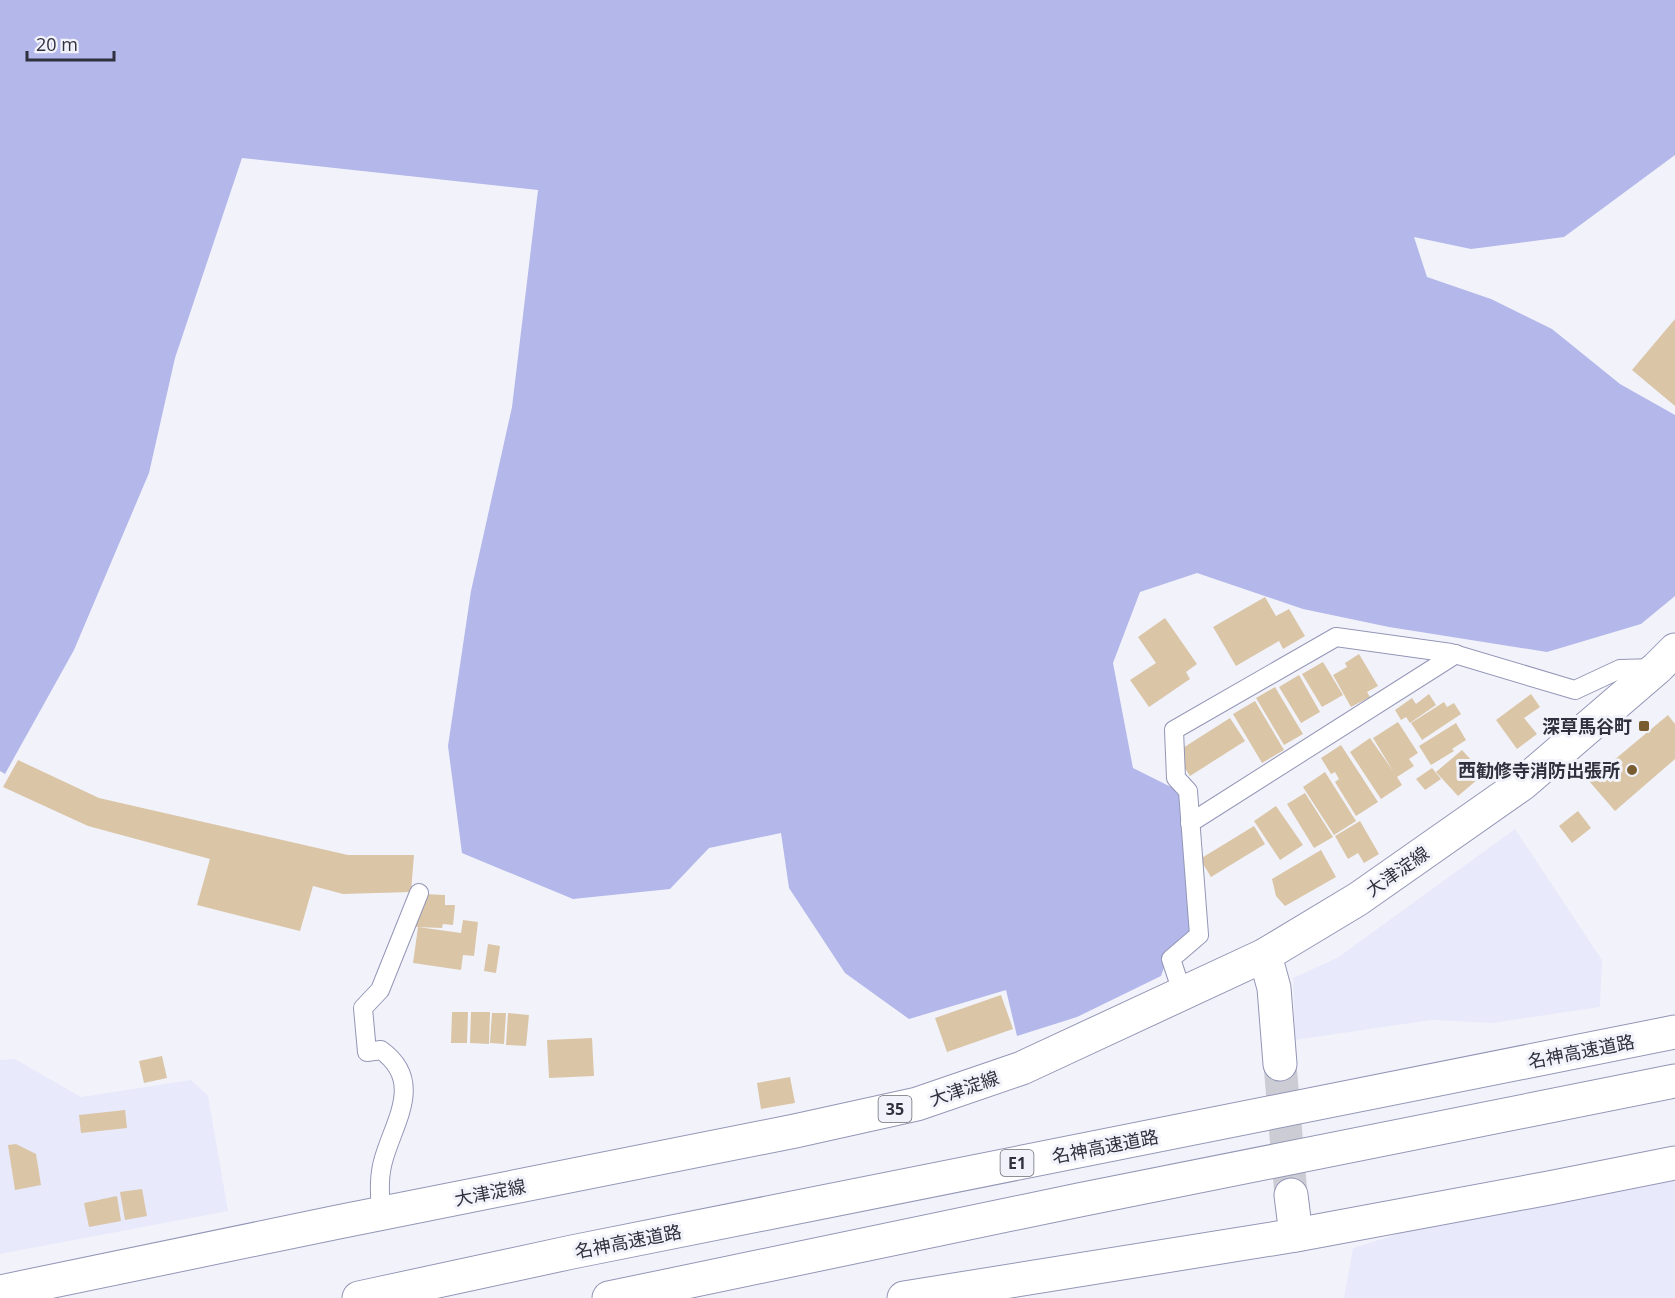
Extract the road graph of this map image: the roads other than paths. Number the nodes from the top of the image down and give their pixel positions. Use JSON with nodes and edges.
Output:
{"nodes":[{"id":1,"x":1456,"y":654,"type":"junction"},
{"id":2,"x":1666,"y":659,"type":"edge"},
{"id":3,"x":1190,"y":823,"type":"junction"},
{"id":4,"x":418,"y":893,"type":"dead end"},
{"id":5,"x":1265,"y":955,"type":"junction"},
{"id":6,"x":1182,"y":992,"type":"junction"},
{"id":7,"x":1675,"y":1032,"type":"edge"},
{"id":8,"x":1280,"y":1064,"type":"tunnel mouth"},
{"id":9,"x":1675,"y":1080,"type":"edge"},
{"id":10,"x":1675,"y":1163,"type":"edge"},
{"id":11,"x":1291,"y":1195,"type":"tunnel mouth"},
{"id":12,"x":381,"y":1213,"type":"junction"},
{"id":13,"x":1296,"y":1235,"type":"junction"},
{"id":14,"x":0,"y":1292,"type":"edge"},
{"id":15,"x":359,"y":1298,"type":"edge"},
{"id":16,"x":609,"y":1298,"type":"edge"},
{"id":17,"x":904,"y":1298,"type":"edge"}],
"edges":[{"from":1,"to":2,"type":"lane"},
{"from":1,"to":3,"type":"lane"},
{"from":1,"to":3,"type":"lane"},
{"from":2,"to":5,"type":"main road","name":"大津淀線","number":"35"},
{"from":3,"to":6,"type":"lane"},
{"from":4,"to":12,"type":"lane"},
{"from":5,"to":6,"type":"main road","name":"大津淀線","number":"35"},
{"from":5,"to":8,"type":"main road"},
{"from":6,"to":12,"type":"main road","name":"大津淀線","number":"35"},
{"from":7,"to":15,"type":"main road","name":"名神高速道路","number":"E1"},
{"from":9,"to":16,"type":"main road"},
{"from":10,"to":13,"type":"main road"},
{"from":11,"to":13,"type":"main road"},
{"from":12,"to":14,"type":"main road","name":"大津淀線","number":"35"},
{"from":13,"to":17,"type":"main road"}]}
